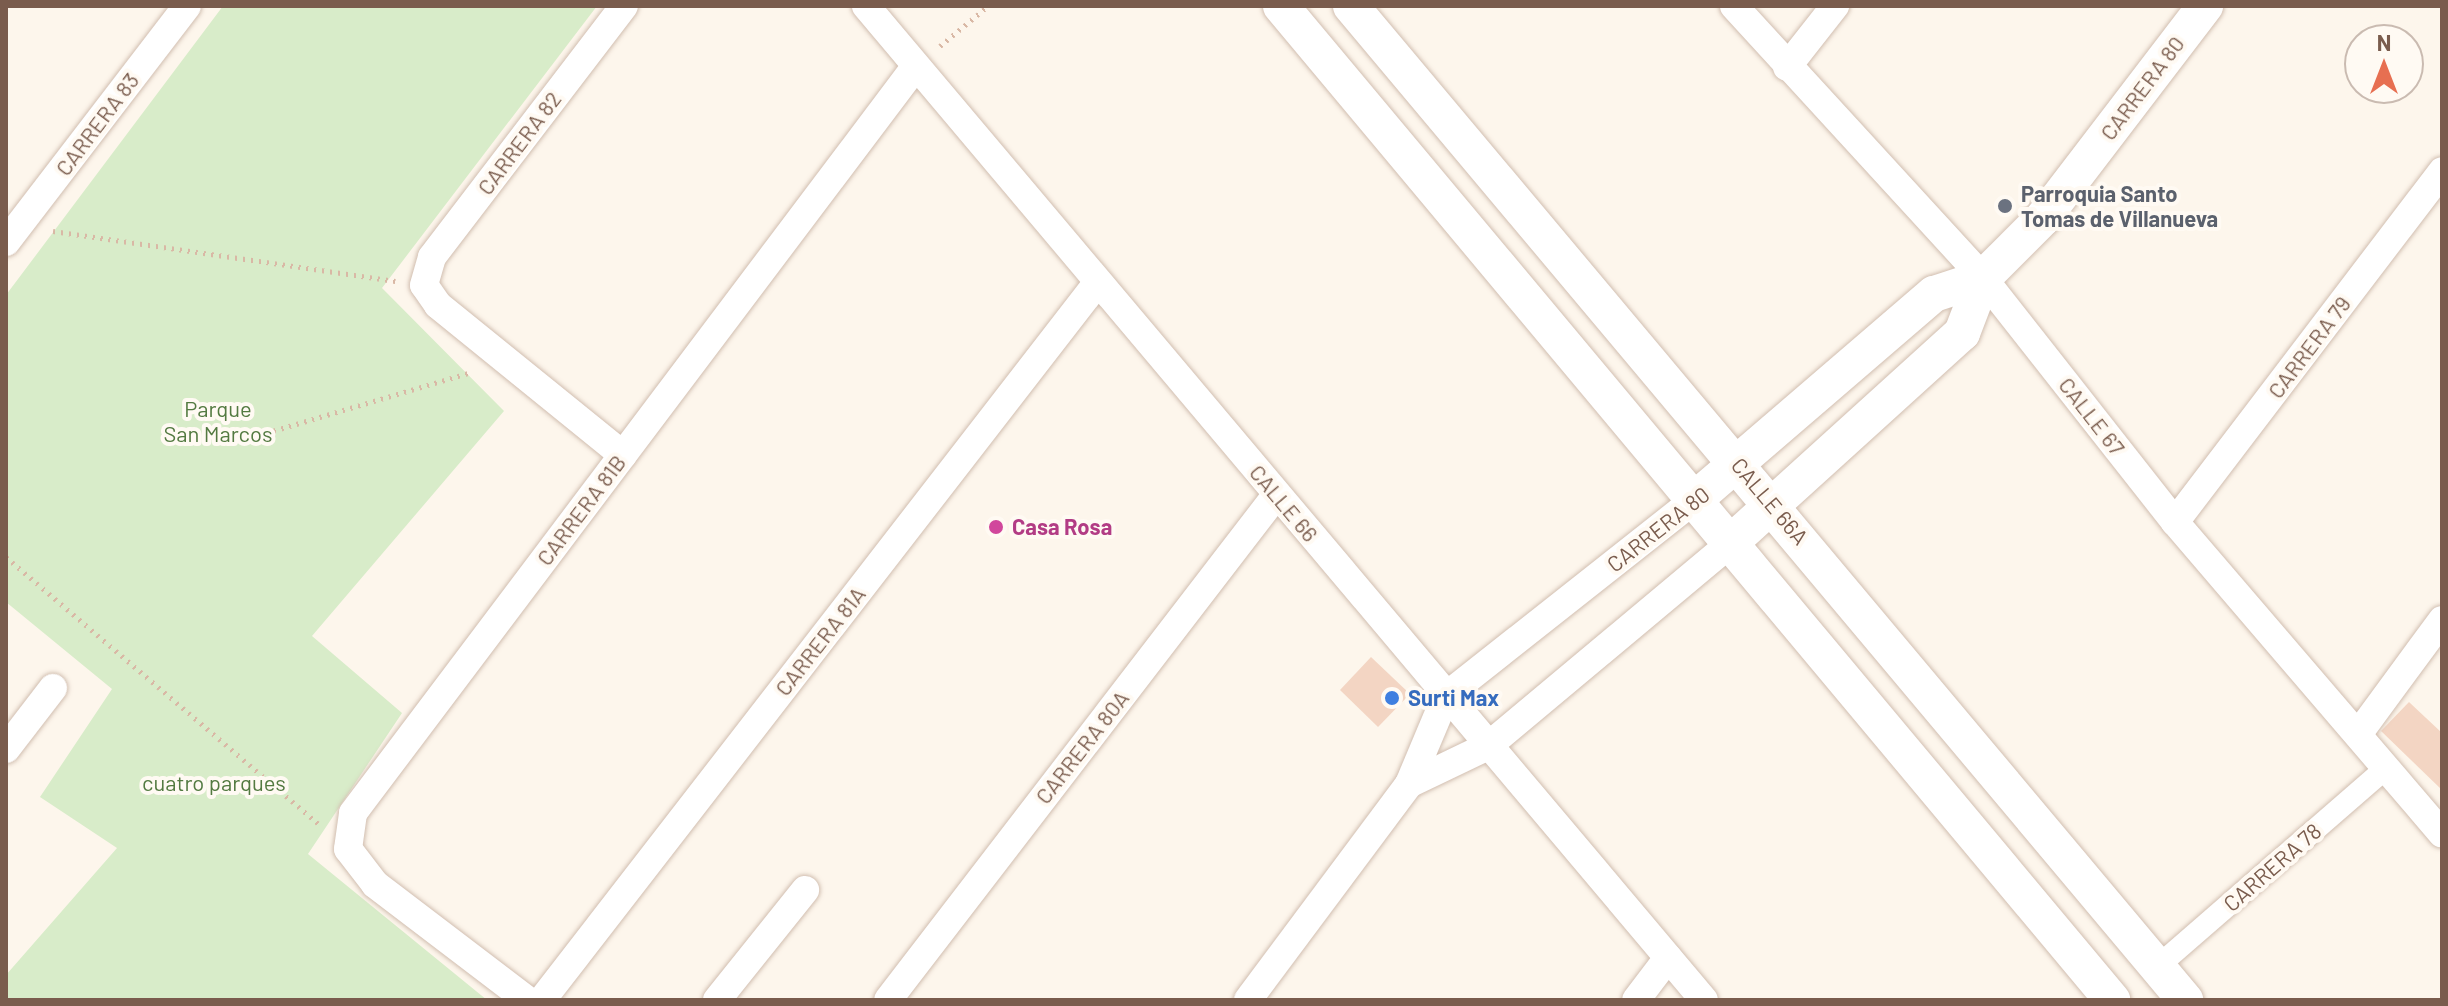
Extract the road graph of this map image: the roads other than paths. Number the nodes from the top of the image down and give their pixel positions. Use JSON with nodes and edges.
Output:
{"nodes":[{"id":1,"x":624,"y":6,"type":"edge"},
{"id":2,"x":866,"y":6,"type":"edge"},
{"id":3,"x":1281,"y":6,"type":"edge"},
{"id":4,"x":1351,"y":6,"type":"edge"},
{"id":5,"x":1734,"y":6,"type":"edge"},
{"id":6,"x":1835,"y":6,"type":"edge"},
{"id":7,"x":2205,"y":6,"type":"edge"},
{"id":8,"x":182,"y":8,"type":"edge"},
{"id":9,"x":916,"y":66,"type":"junction"},
{"id":10,"x":1787,"y":67,"type":"junction"},
{"id":11,"x":2442,"y":171,"type":"edge"},
{"id":12,"x":10,"y":228,"type":"edge"},
{"id":13,"x":1983,"y":278,"type":"junction"},
{"id":14,"x":1098,"y":282,"type":"junction"},
{"id":15,"x":623,"y":455,"type":"junction"},
{"id":16,"x":1739,"y":465,"type":"junction"},
{"id":17,"x":1277,"y":494,"type":"junction"},
{"id":18,"x":1693,"y":501,"type":"junction"},
{"id":19,"x":1776,"y":509,"type":"junction"},
{"id":20,"x":2175,"y":522,"type":"junction"},
{"id":21,"x":1728,"y":545,"type":"junction"},
{"id":22,"x":2442,"y":620,"type":"edge"},
{"id":23,"x":53,"y":688,"type":"dead end"},
{"id":24,"x":1446,"y":696,"type":"junction"},
{"id":25,"x":2359,"y":733,"type":"junction"},
{"id":26,"x":1488,"y":746,"type":"junction"},
{"id":27,"x":6,"y":749,"type":"edge"},
{"id":28,"x":2387,"y":767,"type":"junction"},
{"id":29,"x":1409,"y":784,"type":"junction"},
{"id":30,"x":2442,"y":833,"type":"edge"},
{"id":31,"x":805,"y":890,"type":"dead end"},
{"id":32,"x":1668,"y":958,"type":"junction"},
{"id":33,"x":2157,"y":967,"type":"junction"},
{"id":34,"x":527,"y":1000,"type":"edge"},
{"id":35,"x":542,"y":1000,"type":"edge"},
{"id":36,"x":717,"y":1000,"type":"edge"},
{"id":37,"x":888,"y":1000,"type":"edge"},
{"id":38,"x":1248,"y":1000,"type":"edge"},
{"id":39,"x":1636,"y":1000,"type":"edge"},
{"id":40,"x":1704,"y":1000,"type":"edge"},
{"id":41,"x":2112,"y":1000,"type":"edge"},
{"id":42,"x":2185,"y":1000,"type":"edge"}],
"edges":[{"from":1,"to":15,"type":"street","name":"CARRERA 82"},
{"from":2,"to":9,"type":"street","name":"CALLE 66"},
{"from":3,"to":18,"type":"street"},
{"from":4,"to":16,"type":"street","name":"CALLE 66A"},
{"from":5,"to":10,"type":"street","name":"CALLE 67"},
{"from":6,"to":10,"type":"street"},
{"from":7,"to":13,"type":"street","name":"CARRERA 80"},
{"from":8,"to":12,"type":"street","name":"CARRERA 83"},
{"from":9,"to":14,"type":"street","name":"CALLE 66"},
{"from":9,"to":15,"type":"street","name":"CARRERA 81B"},
{"from":10,"to":13,"type":"street","name":"CALLE 67"},
{"from":11,"to":20,"type":"street","name":"CARRERA 79"},
{"from":13,"to":16,"type":"street","name":"CARRERA 80"},
{"from":13,"to":19,"type":"street","name":"CARRERA 80"},
{"from":13,"to":20,"type":"street","name":"CALLE 67"},
{"from":14,"to":17,"type":"street","name":"CALLE 66"},
{"from":14,"to":35,"type":"street","name":"CARRERA 81A"},
{"from":15,"to":34,"type":"street","name":"CARRERA 81B"},
{"from":16,"to":18,"type":"street","name":"CARRERA 80"},
{"from":16,"to":19,"type":"street","name":"CALLE 66A"},
{"from":17,"to":24,"type":"street","name":"CALLE 66"},
{"from":17,"to":37,"type":"street","name":"CARRERA 80A"},
{"from":18,"to":21,"type":"street"},
{"from":18,"to":24,"type":"street","name":"CARRERA 80"},
{"from":19,"to":21,"type":"street","name":"CARRERA 80"},
{"from":19,"to":33,"type":"street","name":"CALLE 66A"},
{"from":20,"to":25,"type":"street","name":"CALLE 67"},
{"from":21,"to":26,"type":"street","name":"CARRERA 80"},
{"from":21,"to":41,"type":"street"},
{"from":22,"to":25,"type":"street"},
{"from":23,"to":27,"type":"street"},
{"from":24,"to":26,"type":"street","name":"CALLE 66"},
{"from":24,"to":29,"type":"street","name":"CARRERA 80"},
{"from":25,"to":28,"type":"street","name":"CALLE 67"},
{"from":26,"to":29,"type":"street","name":"CARRERA 80"},
{"from":26,"to":32,"type":"street","name":"CALLE 66"},
{"from":28,"to":30,"type":"street","name":"CALLE 67"},
{"from":28,"to":33,"type":"street","name":"CARRERA 78"},
{"from":29,"to":38,"type":"street","name":"CARRERA 80"},
{"from":31,"to":36,"type":"street"},
{"from":32,"to":39,"type":"street"},
{"from":32,"to":40,"type":"street","name":"CALLE 66"},
{"from":33,"to":42,"type":"street","name":"CALLE 66A"}]}
